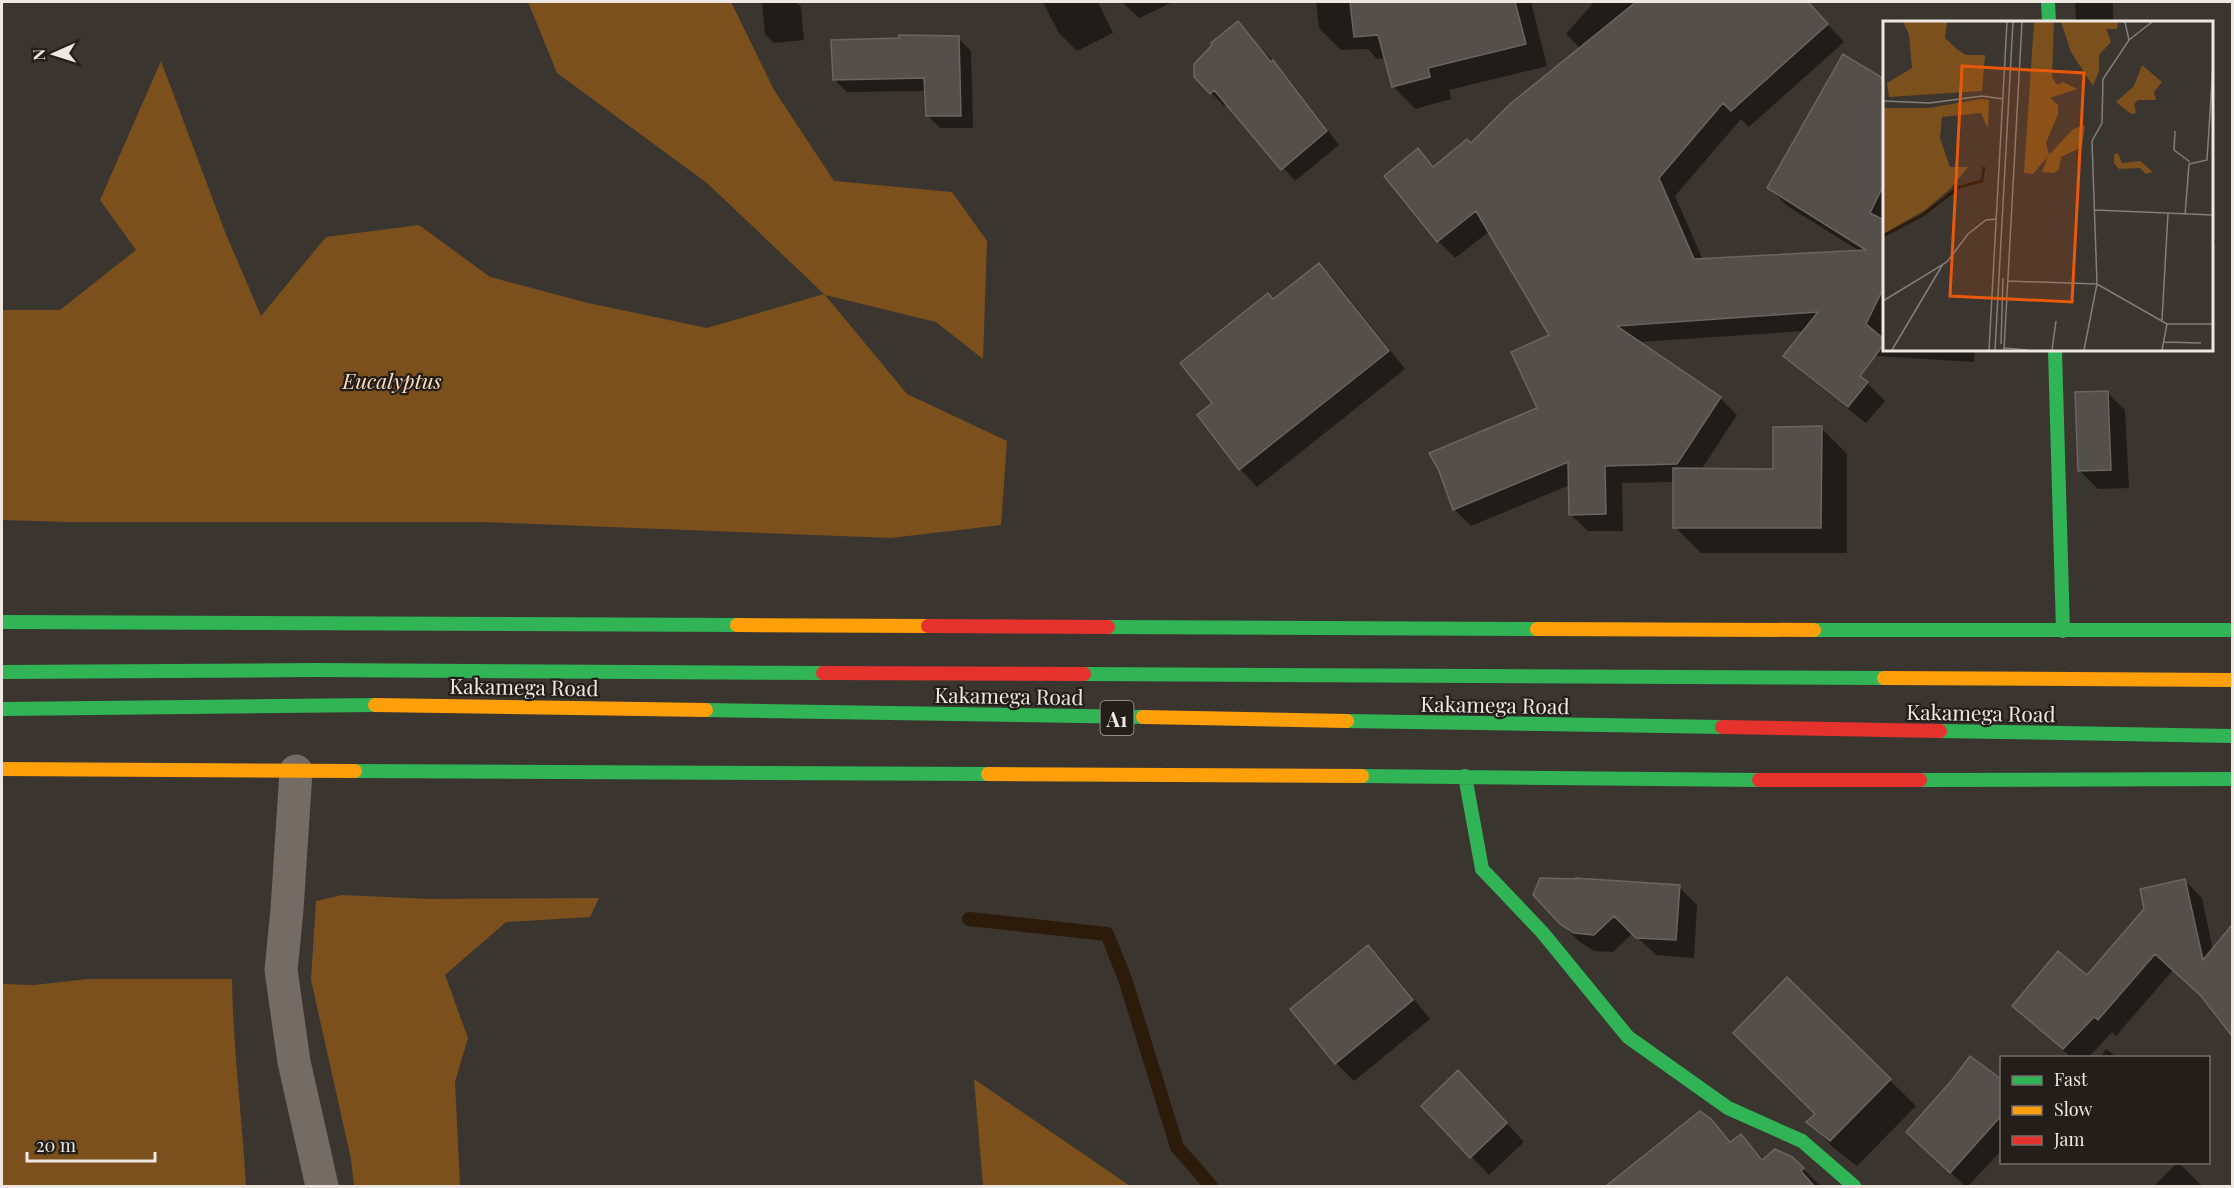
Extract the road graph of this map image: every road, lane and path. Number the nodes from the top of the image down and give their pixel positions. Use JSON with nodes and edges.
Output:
{"nodes":[{"id":1,"x":2048,"y":2,"type":"edge"},
{"id":2,"x":2049,"y":21,"type":"edge"},
{"id":3,"x":2055,"y":351,"type":"edge"},
{"id":4,"x":2,"y":622,"type":"edge"},
{"id":5,"x":2232,"y":630,"type":"edge"},
{"id":6,"x":2063,"y":632,"type":"junction"},
{"id":7,"x":2,"y":672,"type":"edge"},
{"id":8,"x":2232,"y":680,"type":"edge"},
{"id":9,"x":2,"y":709,"type":"edge"},
{"id":10,"x":2232,"y":736,"type":"edge"},
{"id":11,"x":2,"y":769,"type":"edge"},
{"id":12,"x":296,"y":771,"type":"junction"},
{"id":13,"x":1465,"y":776,"type":"junction"},
{"id":14,"x":2232,"y":779,"type":"edge"},
{"id":15,"x":322,"y":1186,"type":"edge"},
{"id":16,"x":1854,"y":1186,"type":"edge"}],
"edges":[{"from":1,"to":2,"type":"main road"},
{"from":3,"to":6,"type":"main road"},
{"from":4,"to":6,"type":"main road"},
{"from":5,"to":6,"type":"main road"},
{"from":7,"to":8,"type":"main road","name":"Kakamega Road","number":"A1"},
{"from":9,"to":10,"type":"main road","name":"Kakamega Road","number":"A1"},
{"from":11,"to":12,"type":"main road"},
{"from":12,"to":13,"type":"main road"},
{"from":12,"to":15,"type":"street"},
{"from":13,"to":14,"type":"main road"},
{"from":13,"to":16,"type":"main road"}]}
